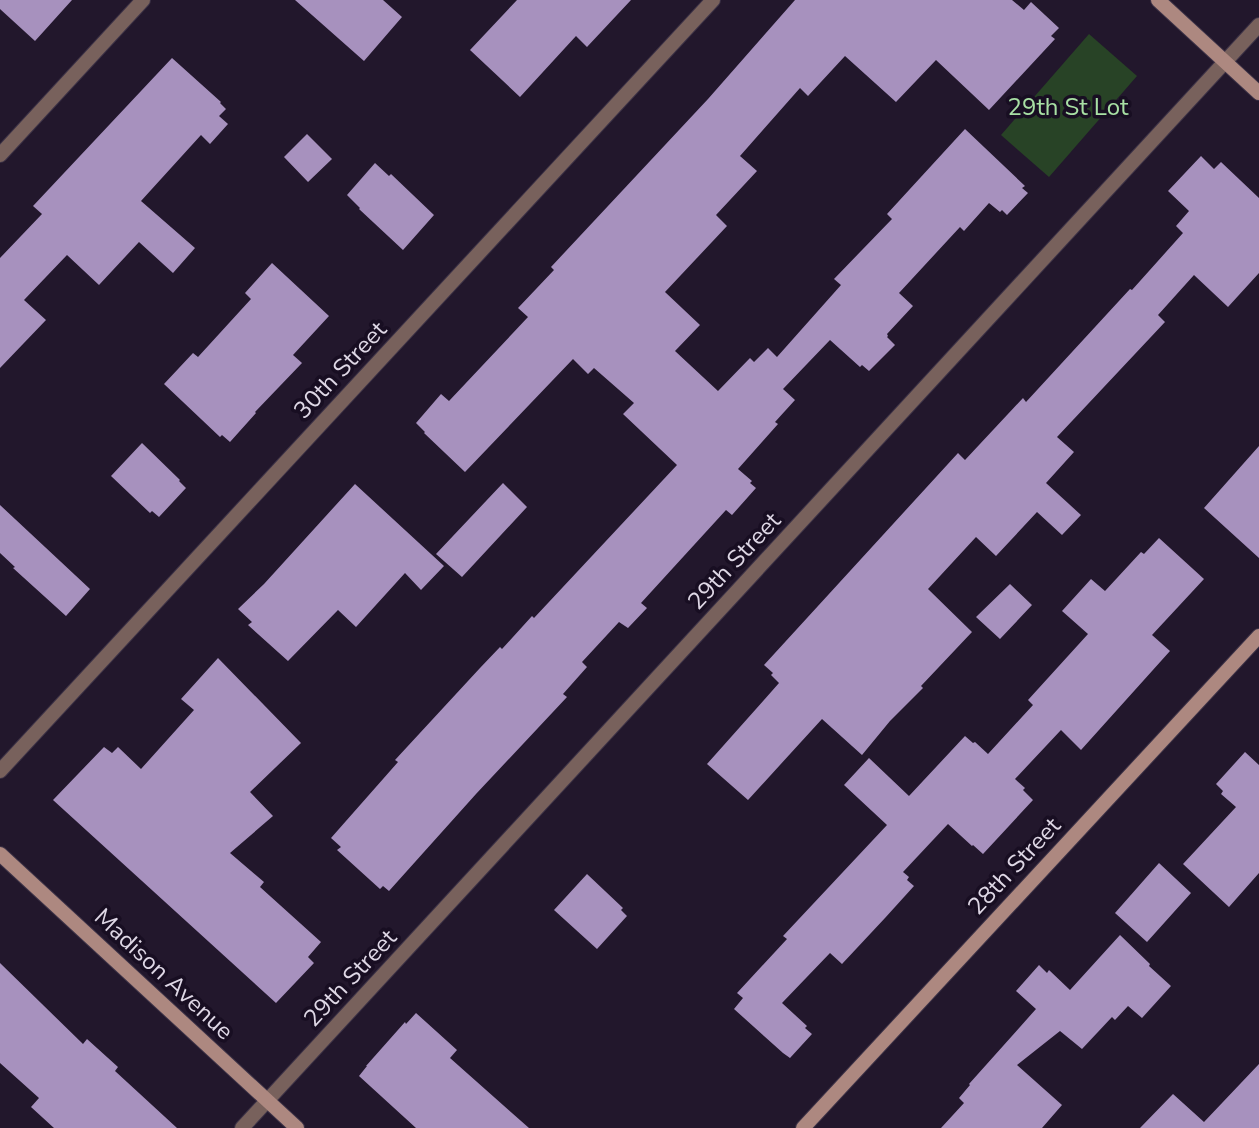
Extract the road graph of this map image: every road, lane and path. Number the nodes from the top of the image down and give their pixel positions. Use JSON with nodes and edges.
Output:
{"nodes":[{"id":1,"x":143,"y":0,"type":"edge"},
{"id":2,"x":713,"y":0,"type":"edge"},
{"id":3,"x":1158,"y":0,"type":"edge"},
{"id":4,"x":1259,"y":25,"type":"edge"},
{"id":5,"x":1225,"y":62,"type":"junction"},
{"id":6,"x":1259,"y":93,"type":"edge"},
{"id":7,"x":0,"y":155,"type":"edge"},
{"id":8,"x":1259,"y":636,"type":"edge"},
{"id":9,"x":0,"y":771,"type":"edge"},
{"id":10,"x":0,"y":854,"type":"edge"},
{"id":11,"x":268,"y":1101,"type":"junction"},
{"id":12,"x":242,"y":1128,"type":"edge"},
{"id":13,"x":298,"y":1128,"type":"edge"},
{"id":14,"x":803,"y":1128,"type":"edge"}],
"edges":[{"from":1,"to":7,"type":"street"},
{"from":2,"to":9,"type":"street","name":"30th Street"},
{"from":3,"to":5,"type":"main road"},
{"from":4,"to":5,"type":"street","name":"29th Street"},
{"from":5,"to":6,"type":"main road"},
{"from":5,"to":11,"type":"street","name":"29th Street"},
{"from":8,"to":14,"type":"main road","name":"28th Street"},
{"from":10,"to":11,"type":"main road","name":"Madison Avenue"},
{"from":11,"to":12,"type":"street","name":"29th Street"},
{"from":11,"to":13,"type":"main road","name":"Madison Avenue"}]}
